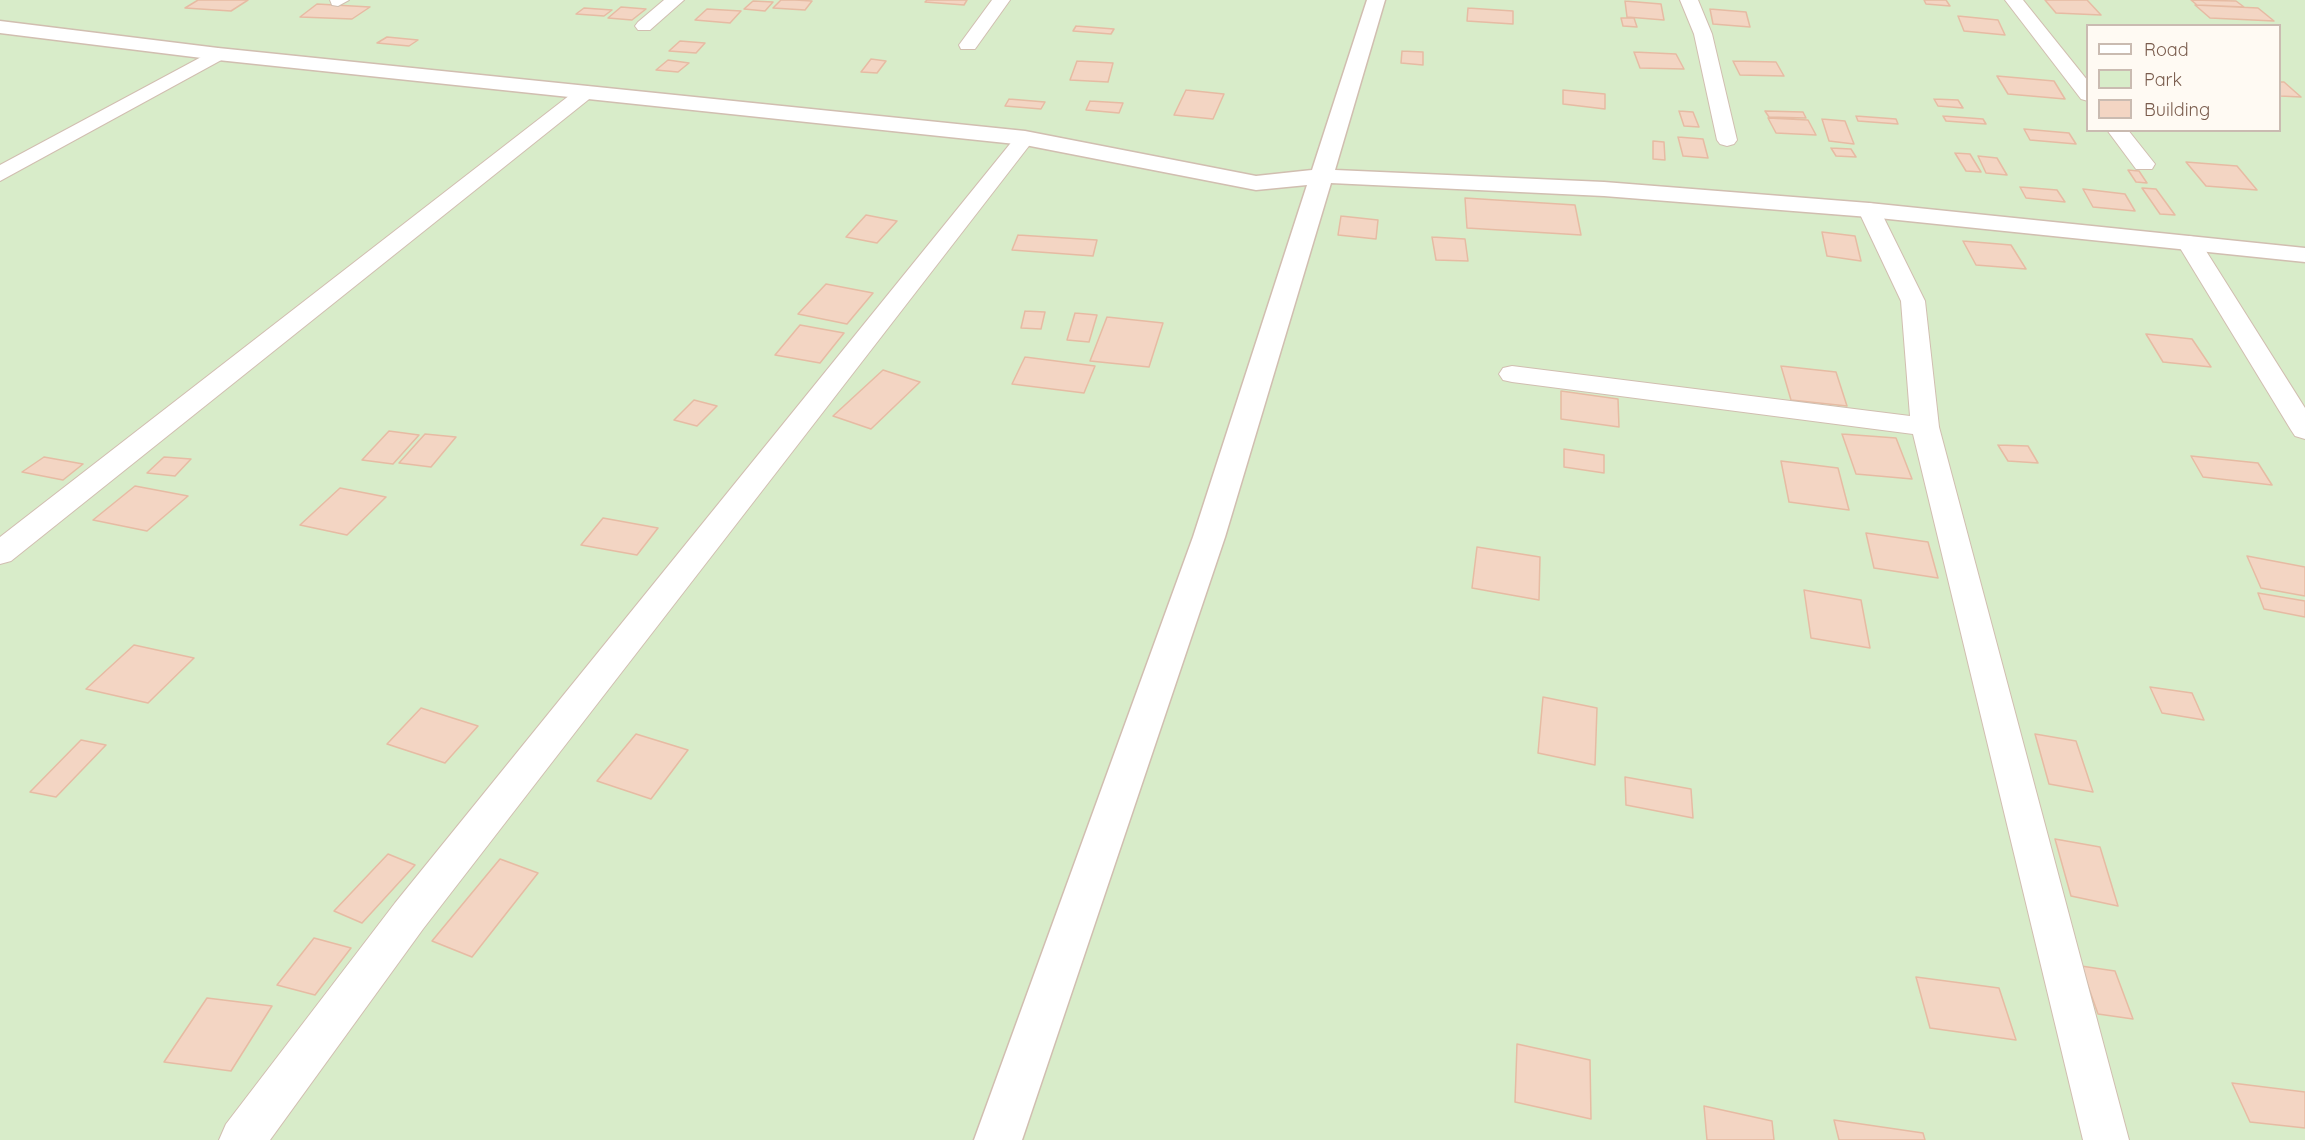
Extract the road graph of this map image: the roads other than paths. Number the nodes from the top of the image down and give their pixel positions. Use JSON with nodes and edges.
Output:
{"nodes":[{"id":1,"x":675,"y":0,"type":"edge"},
{"id":2,"x":1001,"y":0,"type":"edge"},
{"id":3,"x":1376,"y":0,"type":"edge"},
{"id":4,"x":1689,"y":0,"type":"edge"},
{"id":5,"x":2014,"y":0,"type":"edge"},
{"id":6,"x":644,"y":26,"type":"dead end"},
{"id":7,"x":0,"y":27,"type":"edge"},
{"id":8,"x":968,"y":45,"type":"dead end"},
{"id":9,"x":218,"y":54,"type":"junction"},
{"id":10,"x":586,"y":92,"type":"junction"},
{"id":11,"x":2086,"y":92,"type":"edge"},
{"id":12,"x":2118,"y":132,"type":"edge"},
{"id":13,"x":1024,"y":138,"type":"junction"},
{"id":14,"x":1727,"y":140,"type":"dead end"},
{"id":15,"x":2144,"y":164,"type":"dead end"},
{"id":16,"x":0,"y":174,"type":"edge"},
{"id":17,"x":1323,"y":176,"type":"junction"},
{"id":18,"x":1869,"y":210,"type":"junction"},
{"id":19,"x":2188,"y":243,"type":"junction"},
{"id":20,"x":2305,"y":255,"type":"edge"},
{"id":21,"x":1512,"y":374,"type":"dead end"},
{"id":22,"x":1925,"y":428,"type":"junction"},
{"id":23,"x":2305,"y":430,"type":"edge"},
{"id":24,"x":0,"y":553,"type":"edge"},
{"id":25,"x":242,"y":1140,"type":"edge"},
{"id":26,"x":998,"y":1140,"type":"edge"},
{"id":27,"x":2106,"y":1140,"type":"edge"}],
"edges":[{"from":1,"to":6,"type":"lane"},
{"from":2,"to":8,"type":"lane"},
{"from":3,"to":17,"type":"street"},
{"from":4,"to":14,"type":"lane"},
{"from":5,"to":11,"type":"lane"},
{"from":7,"to":9,"type":"street"},
{"from":9,"to":10,"type":"street"},
{"from":9,"to":16,"type":"lane"},
{"from":10,"to":13,"type":"street"},
{"from":10,"to":24,"type":"lane"},
{"from":12,"to":15,"type":"lane"},
{"from":13,"to":17,"type":"street"},
{"from":13,"to":25,"type":"lane"},
{"from":17,"to":18,"type":"street"},
{"from":17,"to":26,"type":"street"},
{"from":18,"to":19,"type":"street"},
{"from":18,"to":22,"type":"lane"},
{"from":19,"to":20,"type":"street"},
{"from":19,"to":23,"type":"lane"},
{"from":21,"to":22,"type":"lane"},
{"from":22,"to":27,"type":"lane"}]}
